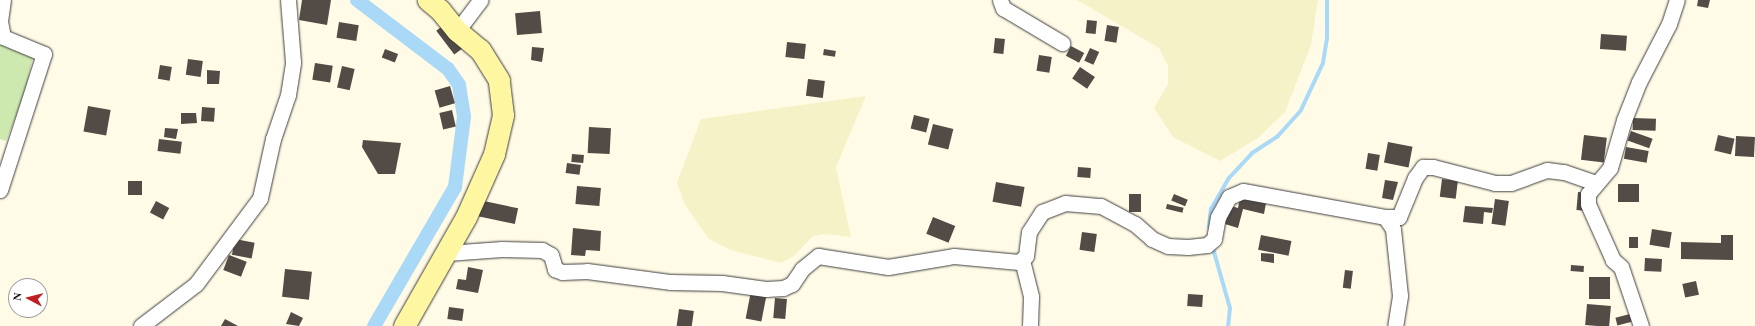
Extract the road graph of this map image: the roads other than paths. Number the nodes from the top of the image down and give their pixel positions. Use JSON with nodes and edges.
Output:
{"nodes":[{"id":1,"x":2,"y":0,"type":"edge"},
{"id":2,"x":288,"y":0,"type":"edge"},
{"id":3,"x":428,"y":0,"type":"edge"},
{"id":4,"x":480,"y":0,"type":"edge"},
{"id":5,"x":1000,"y":0,"type":"edge"},
{"id":6,"x":1676,"y":0,"type":"edge"},
{"id":7,"x":457,"y":31,"type":"junction"},
{"id":8,"x":1062,"y":43,"type":"dead end"},
{"id":9,"x":1596,"y":183,"type":"junction"},
{"id":10,"x":0,"y":190,"type":"edge"},
{"id":11,"x":1385,"y":217,"type":"junction"},
{"id":12,"x":447,"y":252,"type":"junction"},
{"id":13,"x":1022,"y":260,"type":"junction"},
{"id":14,"x":141,"y":326,"type":"edge"},
{"id":15,"x":404,"y":326,"type":"edge"},
{"id":16,"x":1030,"y":326,"type":"edge"},
{"id":17,"x":1395,"y":326,"type":"edge"},
{"id":18,"x":1641,"y":326,"type":"edge"}],
"edges":[{"from":1,"to":10,"type":"street"},
{"from":2,"to":14,"type":"street"},
{"from":3,"to":7,"type":"main road"},
{"from":4,"to":7,"type":"street"},
{"from":5,"to":8,"type":"street"},
{"from":6,"to":9,"type":"street"},
{"from":7,"to":12,"type":"main road"},
{"from":9,"to":11,"type":"street"},
{"from":9,"to":18,"type":"street"},
{"from":11,"to":13,"type":"street"},
{"from":11,"to":17,"type":"street"},
{"from":12,"to":13,"type":"street"},
{"from":12,"to":15,"type":"main road"},
{"from":13,"to":16,"type":"street"}]}
